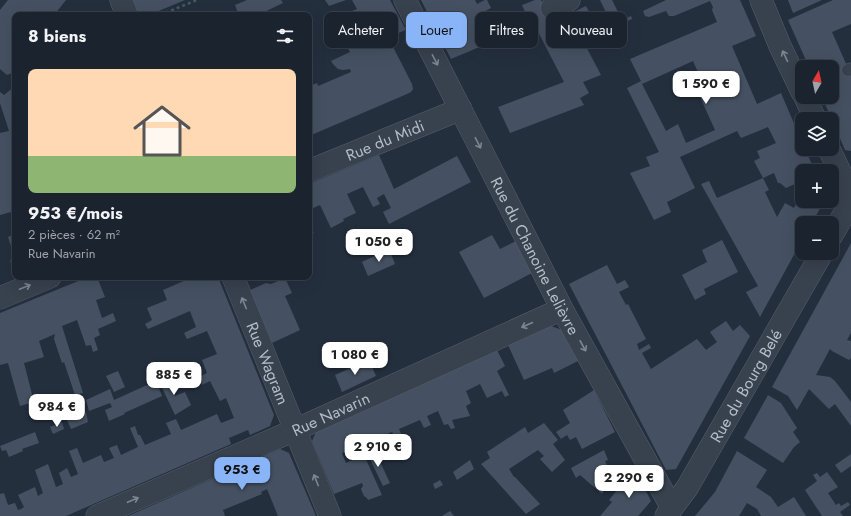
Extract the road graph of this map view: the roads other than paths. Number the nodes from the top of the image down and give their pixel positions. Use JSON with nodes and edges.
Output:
{"nodes":[{"id":1,"x":121,"y":0,"type":"edge"},
{"id":2,"x":405,"y":0,"type":"edge"},
{"id":3,"x":761,"y":0,"type":"edge"},
{"id":4,"x":126,"y":12,"type":"edge"},
{"id":5,"x":795,"y":77,"type":"edge"},
{"id":6,"x":461,"y":109,"type":"junction"},
{"id":7,"x":832,"y":156,"type":"edge"},
{"id":8,"x":312,"y":170,"type":"edge"},
{"id":9,"x":851,"y":195,"type":"edge"},
{"id":10,"x":851,"y":202,"type":"edge"},
{"id":11,"x":839,"y":223,"type":"edge"},
{"id":12,"x":818,"y":260,"type":"edge"},
{"id":13,"x":43,"y":280,"type":"edge"},
{"id":14,"x":234,"y":280,"type":"edge"},
{"id":15,"x":0,"y":298,"type":"edge"},
{"id":16,"x":562,"y":309,"type":"junction"},
{"id":17,"x":295,"y":430,"type":"junction"},
{"id":18,"x":669,"y":512,"type":"edge"},
{"id":19,"x":97,"y":516,"type":"edge"},
{"id":20,"x":330,"y":516,"type":"edge"}],
"edges":[{"from":1,"to":4,"type":"street"},
{"from":2,"to":6,"type":"street","name":"Rue du Chanoine Lelièvre","one_way":true},
{"from":5,"to":3,"type":"street","one_way":true},
{"from":6,"to":8,"type":"street","name":"Rue du Midi"},
{"from":6,"to":16,"type":"street","name":"Rue du Chanoine Lelièvre","one_way":true},
{"from":7,"to":9,"type":"street"},
{"from":10,"to":11,"type":"street"},
{"from":12,"to":18,"type":"street","name":"Rue du Bourg Belé"},
{"from":15,"to":13,"type":"street","one_way":true},
{"from":17,"to":14,"type":"street","name":"Rue Wagram","one_way":true},
{"from":16,"to":17,"type":"street","name":"Rue Navarin","one_way":true},
{"from":16,"to":18,"type":"street","name":"Rue du Chanoine Lelièvre","one_way":true},
{"from":19,"to":17,"type":"street","name":"Rue Navarin","one_way":true},
{"from":20,"to":17,"type":"street","name":"Rue Wagram","one_way":true}]}
